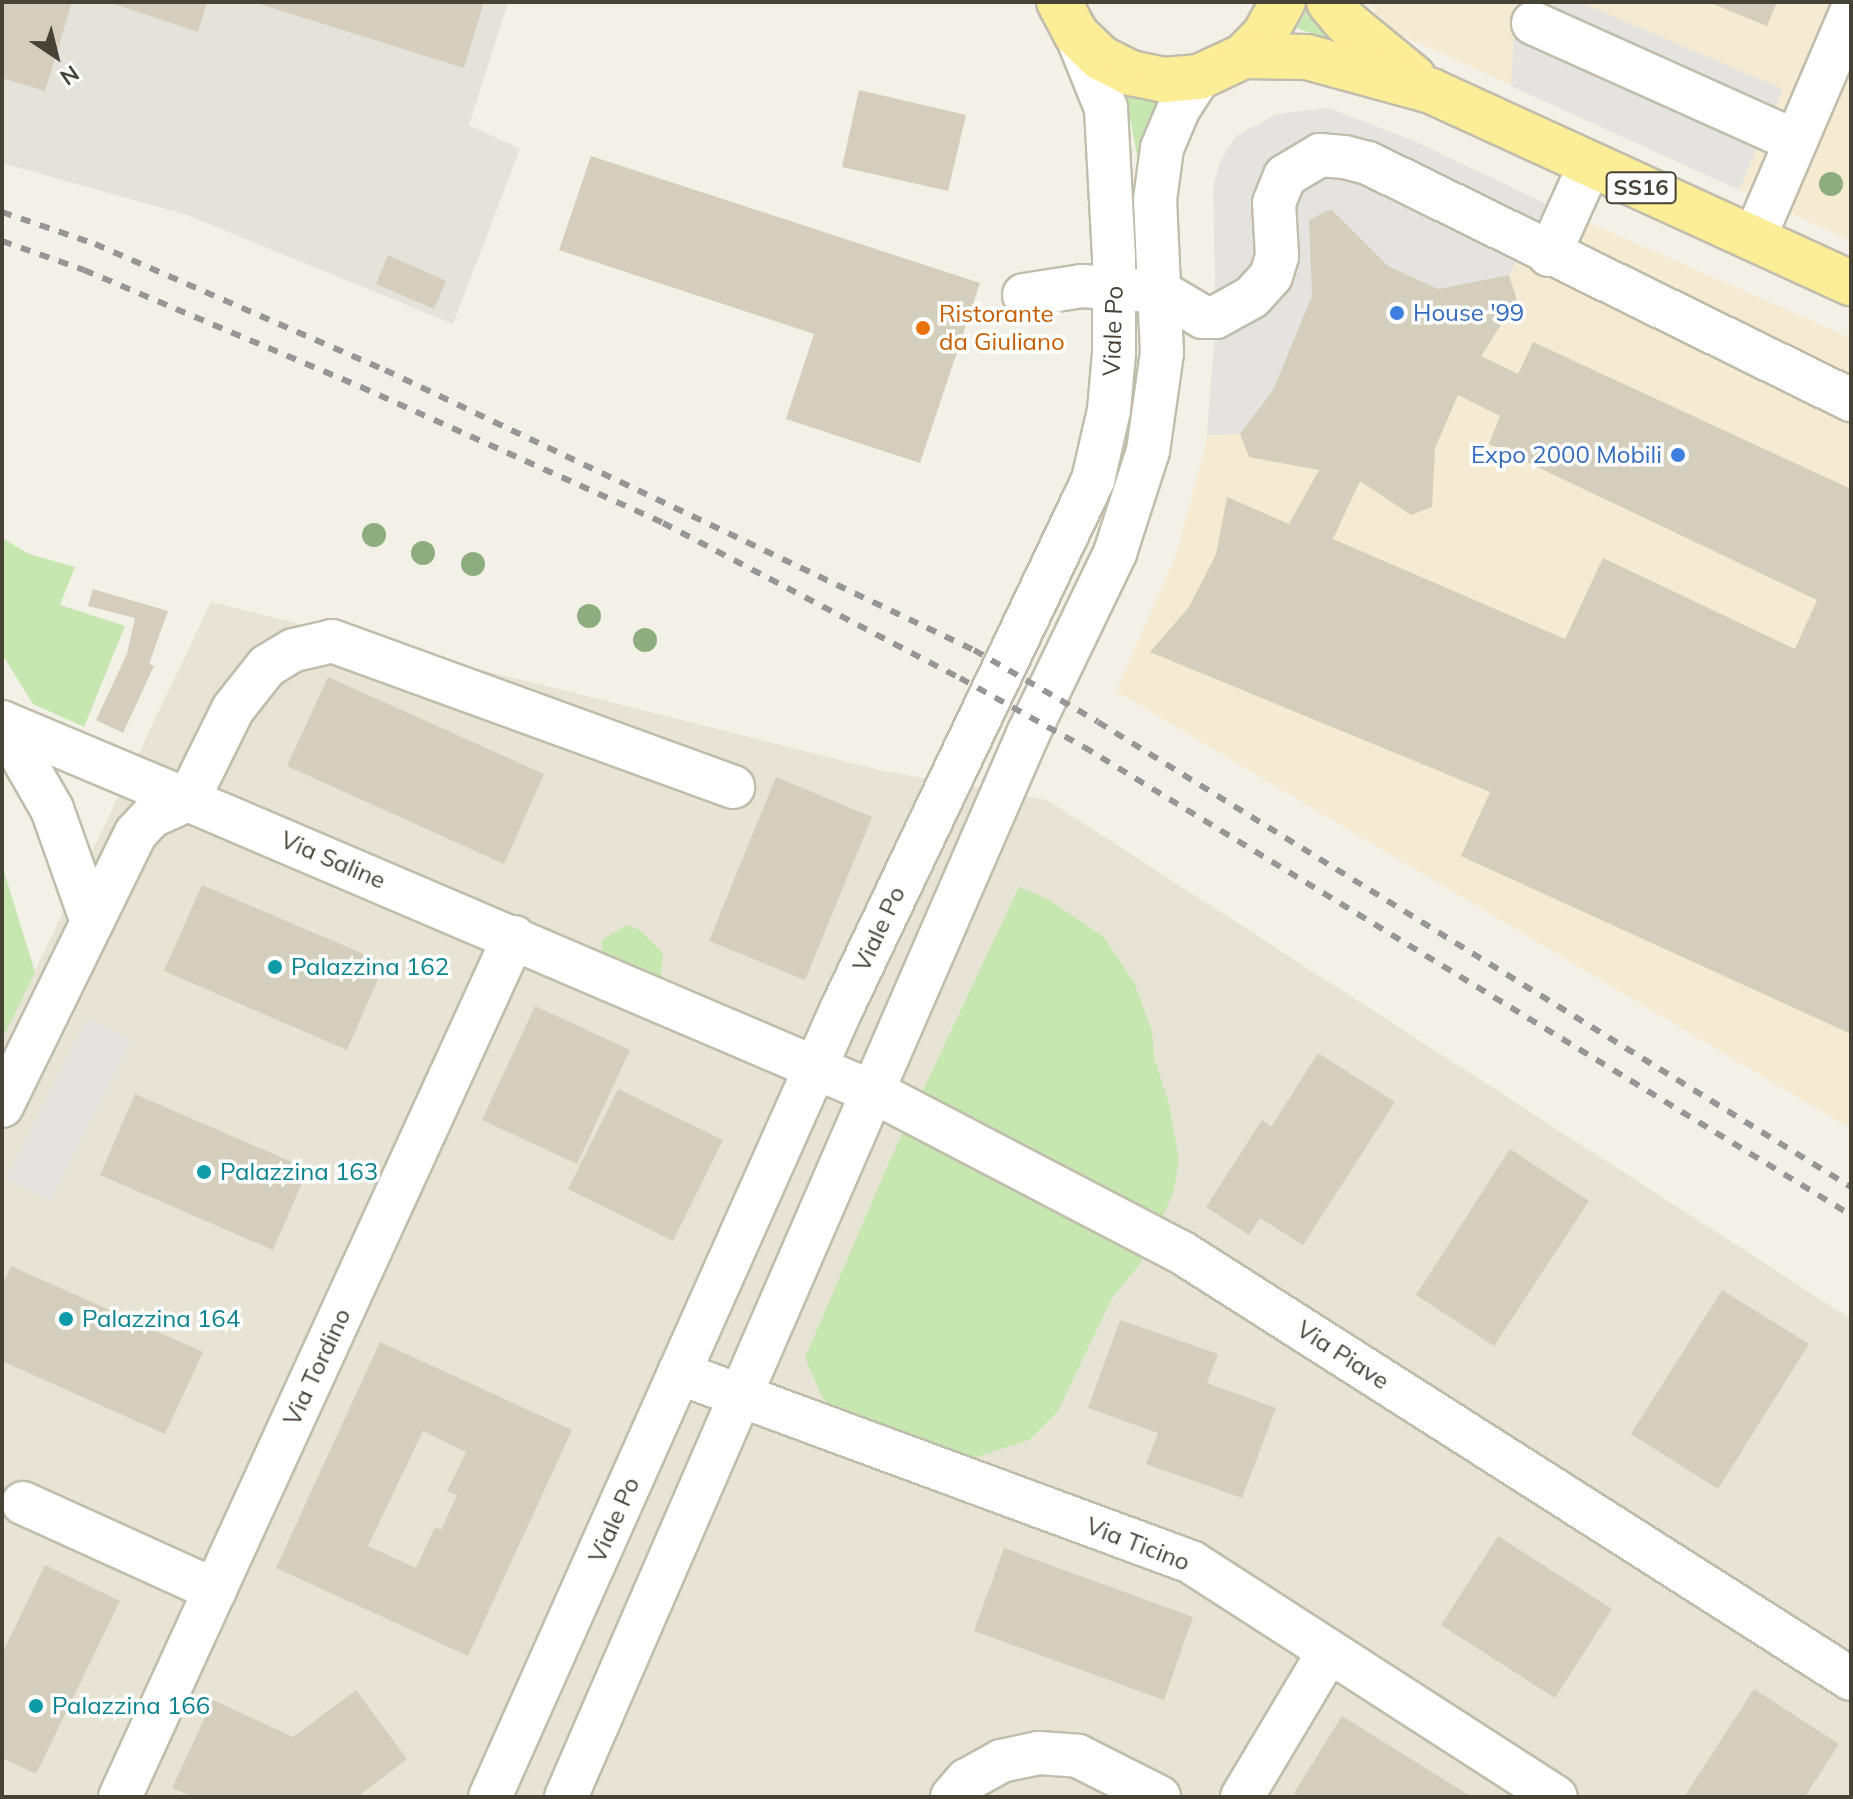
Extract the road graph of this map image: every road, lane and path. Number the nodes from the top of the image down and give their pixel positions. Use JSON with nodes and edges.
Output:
{"nodes":[{"id":1,"x":1283,"y":2,"type":"edge"},
{"id":2,"x":1329,"y":2,"type":"edge"},
{"id":3,"x":1851,"y":13,"type":"edge"},
{"id":4,"x":1068,"y":18,"type":"edge"},
{"id":5,"x":1533,"y":23,"type":"dead end"},
{"id":6,"x":1244,"y":56,"type":"junction"},
{"id":7,"x":1199,"y":77,"type":"junction"},
{"id":8,"x":1431,"y":91,"type":"junction"},
{"id":9,"x":1796,"y":141,"type":"junction"},
{"id":10,"x":1590,"y":164,"type":"junction"},
{"id":11,"x":1754,"y":239,"type":"junction"},
{"id":12,"x":1549,"y":255,"type":"junction"},
{"id":13,"x":1851,"y":283,"type":"edge"},
{"id":14,"x":1115,"y":287,"type":"junction"},
{"id":15,"x":1161,"y":292,"type":"junction"},
{"id":16,"x":1024,"y":295,"type":"dead end"},
{"id":17,"x":1851,"y":400,"type":"edge"},
{"id":18,"x":2,"y":722,"type":"edge"},
{"id":19,"x":733,"y":787,"type":"dead end"},
{"id":20,"x":188,"y":800,"type":"junction"},
{"id":21,"x":92,"y":922,"type":"junction"},
{"id":22,"x":514,"y":937,"type":"junction"},
{"id":23,"x":815,"y":1068,"type":"junction"},
{"id":24,"x":874,"y":1092,"type":"junction"},
{"id":25,"x":2,"y":1106,"type":"edge"},
{"id":26,"x":679,"y":1373,"type":"junction"},
{"id":27,"x":740,"y":1397,"type":"junction"},
{"id":28,"x":23,"y":1503,"type":"dead end"},
{"id":29,"x":215,"y":1590,"type":"junction"},
{"id":30,"x":1329,"y":1651,"type":"junction"},
{"id":31,"x":1851,"y":1679,"type":"edge"},
{"id":32,"x":504,"y":1793,"type":"edge"},
{"id":33,"x":120,"y":1797,"type":"edge"},
{"id":34,"x":566,"y":1797,"type":"edge"},
{"id":35,"x":952,"y":1797,"type":"edge"},
{"id":36,"x":1159,"y":1797,"type":"edge"},
{"id":37,"x":1242,"y":1797,"type":"edge"},
{"id":38,"x":1556,"y":1797,"type":"edge"}],
"edges":[{"from":1,"to":6,"type":"main road","number":"SS16"},
{"from":2,"to":8,"type":"main road","number":"SS16"},
{"from":3,"to":9,"type":"street"},
{"from":4,"to":7,"type":"main road","number":"SS16"},
{"from":4,"to":14,"type":"street","name":"Viale Po"},
{"from":5,"to":9,"type":"street"},
{"from":6,"to":7,"type":"main road","number":"SS16"},
{"from":6,"to":8,"type":"main road","number":"SS16"},
{"from":7,"to":15,"type":"street","name":"Viale Po"},
{"from":8,"to":10,"type":"main road","number":"SS16"},
{"from":9,"to":11,"type":"street"},
{"from":10,"to":11,"type":"main road","number":"SS16"},
{"from":10,"to":12,"type":"street"},
{"from":11,"to":13,"type":"main road","number":"SS16"},
{"from":12,"to":15,"type":"street"},
{"from":12,"to":17,"type":"street"},
{"from":14,"to":15,"type":"street"},
{"from":14,"to":16,"type":"street"},
{"from":14,"to":23,"type":"street","name":"Viale Po"},
{"from":15,"to":24,"type":"street","name":"Viale Po"},
{"from":18,"to":20,"type":"street","name":"Via Saline"},
{"from":18,"to":21,"type":"street"},
{"from":19,"to":20,"type":"street"},
{"from":20,"to":21,"type":"street"},
{"from":20,"to":22,"type":"street","name":"Via Saline"},
{"from":21,"to":25,"type":"street"},
{"from":22,"to":23,"type":"street","name":"Via Saline"},
{"from":22,"to":29,"type":"street","name":"Via Tordino"},
{"from":23,"to":24,"type":"street","name":"Via Piave"},
{"from":23,"to":26,"type":"street","name":"Viale Po"},
{"from":24,"to":27,"type":"street","name":"Viale Po"},
{"from":24,"to":31,"type":"street","name":"Via Piave"},
{"from":26,"to":27,"type":"street","name":"Via Ticino"},
{"from":26,"to":32,"type":"street","name":"Viale Po"},
{"from":27,"to":30,"type":"street","name":"Via Ticino"},
{"from":27,"to":34,"type":"street","name":"Viale Po"},
{"from":28,"to":29,"type":"street"},
{"from":29,"to":33,"type":"street","name":"Via Tordino"},
{"from":30,"to":37,"type":"street"},
{"from":30,"to":38,"type":"street","name":"Via Ticino"},
{"from":35,"to":36,"type":"street"}]}
